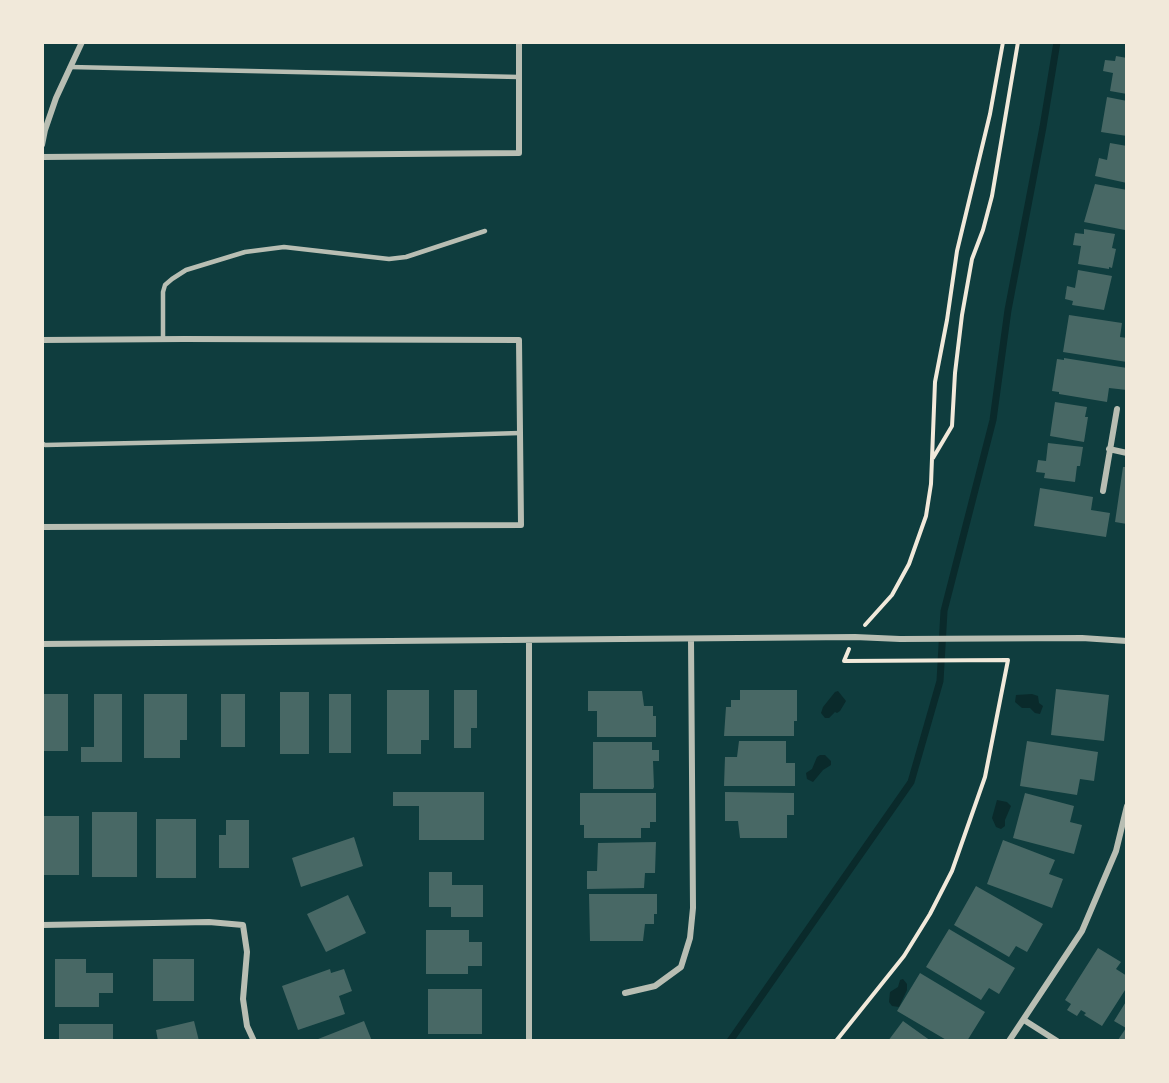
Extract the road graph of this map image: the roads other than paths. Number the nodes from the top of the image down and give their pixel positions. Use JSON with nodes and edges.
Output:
{"nodes":[{"id":1,"x":82,"y":42,"type":"edge"},
{"id":2,"x":519,"y":42,"type":"edge"},
{"id":3,"x":70,"y":67,"type":"junction"},
{"id":4,"x":519,"y":77,"type":"junction"},
{"id":5,"x":42,"y":145,"type":"edge"},
{"id":6,"x":42,"y":157,"type":"edge"},
{"id":7,"x":484,"y":231,"type":"dead end"},
{"id":8,"x":163,"y":339,"type":"junction"},
{"id":9,"x":42,"y":340,"type":"edge"},
{"id":10,"x":1117,"y":410,"type":"dead end"},
{"id":11,"x":520,"y":433,"type":"junction"},
{"id":12,"x":42,"y":443,"type":"edge"},
{"id":13,"x":1109,"y":449,"type":"junction"},
{"id":14,"x":1127,"y":453,"type":"edge"},
{"id":15,"x":1103,"y":490,"type":"dead end"},
{"id":16,"x":42,"y":527,"type":"edge"},
{"id":17,"x":690,"y":639,"type":"junction"},
{"id":18,"x":530,"y":640,"type":"junction"},
{"id":19,"x":1127,"y":641,"type":"edge"},
{"id":20,"x":42,"y":644,"type":"edge"},
{"id":21,"x":1127,"y":809,"type":"edge"},
{"id":22,"x":42,"y":925,"type":"edge"},
{"id":23,"x":625,"y":993,"type":"dead end"},
{"id":24,"x":1024,"y":1020,"type":"junction"},
{"id":25,"x":254,"y":1041,"type":"edge"},
{"id":26,"x":529,"y":1041,"type":"edge"},
{"id":27,"x":1009,"y":1041,"type":"edge"},
{"id":28,"x":1057,"y":1041,"type":"edge"}],
"edges":[{"from":1,"to":3,"type":"street"},
{"from":2,"to":4,"type":"street"},
{"from":3,"to":4,"type":"lane"},
{"from":3,"to":5,"type":"street"},
{"from":4,"to":6,"type":"street"},
{"from":7,"to":8,"type":"lane"},
{"from":8,"to":9,"type":"street"},
{"from":8,"to":11,"type":"street"},
{"from":10,"to":13,"type":"street"},
{"from":11,"to":12,"type":"lane"},
{"from":11,"to":16,"type":"street"},
{"from":13,"to":14,"type":"street"},
{"from":13,"to":15,"type":"street"},
{"from":17,"to":18,"type":"street"},
{"from":17,"to":19,"type":"street"},
{"from":17,"to":23,"type":"street"},
{"from":18,"to":20,"type":"street"},
{"from":18,"to":26,"type":"street"},
{"from":21,"to":24,"type":"street"},
{"from":22,"to":25,"type":"street"},
{"from":24,"to":27,"type":"street"},
{"from":24,"to":28,"type":"street"}]}
